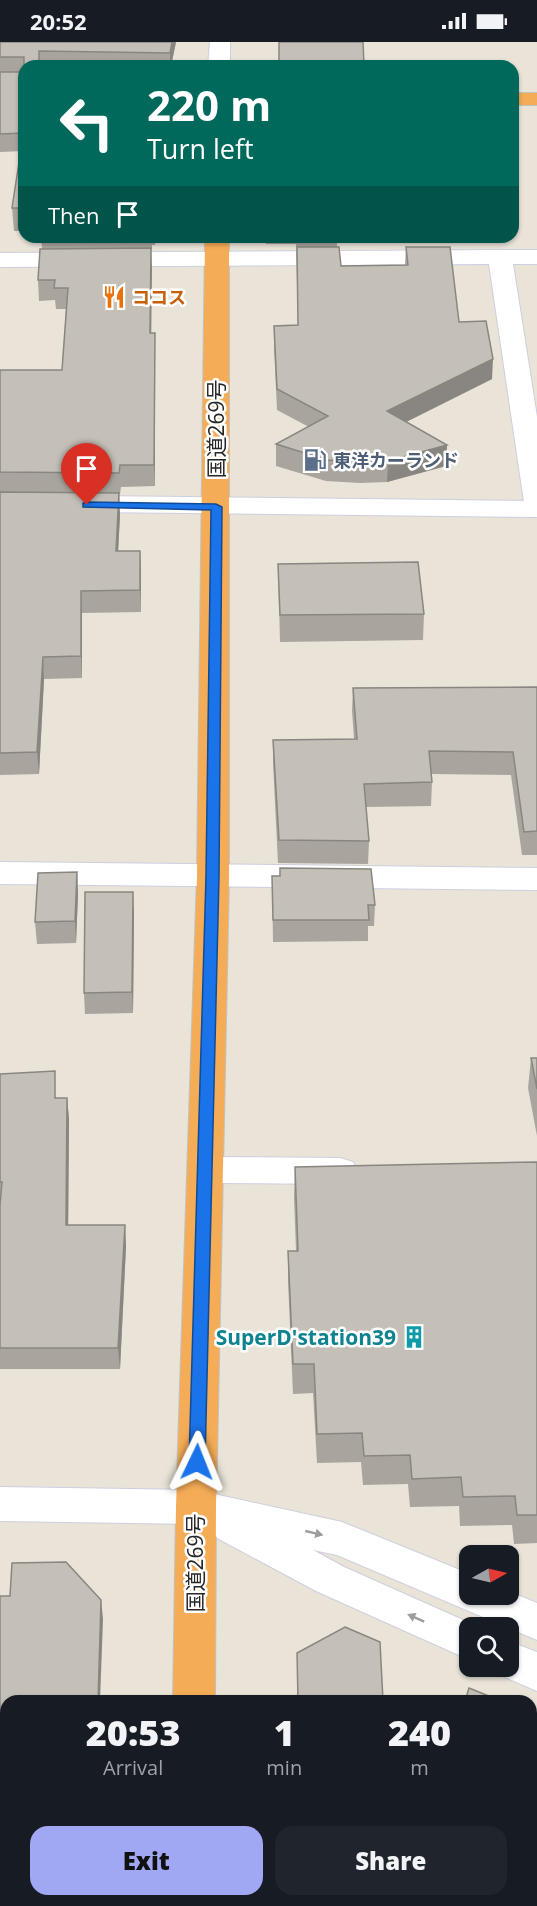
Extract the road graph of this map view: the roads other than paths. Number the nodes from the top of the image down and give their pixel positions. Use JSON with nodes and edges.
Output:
{"nodes":[{"id":1,"x":220,"y":42,"type":"edge"},
{"id":2,"x":219,"y":60,"type":"edge"},
{"id":3,"x":519,"y":84,"type":"edge"},
{"id":4,"x":537,"y":84,"type":"edge"},
{"id":5,"x":519,"y":99,"type":"edge"},
{"id":6,"x":537,"y":99,"type":"edge"},
{"id":7,"x":217,"y":247,"type":"edge"},
{"id":8,"x":500,"y":257,"type":"junction"},
{"id":9,"x":537,"y":257,"type":"edge"},
{"id":10,"x":0,"y":260,"type":"edge"},
{"id":11,"x":537,"y":502,"type":"edge"},
{"id":12,"x":0,"y":503,"type":"edge"},
{"id":13,"x":216,"y":507,"type":"junction"},
{"id":14,"x":537,"y":509,"type":"edge"},
{"id":15,"x":0,"y":873,"type":"edge"},
{"id":16,"x":213,"y":876,"type":"junction"},
{"id":17,"x":537,"y":879,"type":"edge"},
{"id":18,"x":206,"y":1170,"type":"junction"},
{"id":19,"x":372,"y":1171,"type":"edge"},
{"id":20,"x":0,"y":1504,"type":"edge"},
{"id":21,"x":196,"y":1507,"type":"junction"},
{"id":22,"x":459,"y":1589,"type":"edge"},
{"id":23,"x":497,"y":1605,"type":"edge"},
{"id":24,"x":537,"y":1622,"type":"edge"},
{"id":25,"x":459,"y":1637,"type":"edge"},
{"id":26,"x":519,"y":1664,"type":"edge"},
{"id":27,"x":537,"y":1672,"type":"edge"},
{"id":28,"x":194,"y":1695,"type":"edge"}],
"edges":[{"from":1,"to":2,"type":"street"},
{"from":3,"to":4,"type":"highway"},
{"from":5,"to":6,"type":"highway"},
{"from":7,"to":8,"type":"street"},
{"from":7,"to":10,"type":"street"},
{"from":7,"to":13,"type":"highway","name":"国道269号"},
{"from":8,"to":9,"type":"street"},
{"from":8,"to":11,"type":"street"},
{"from":12,"to":13,"type":"street"},
{"from":13,"to":14,"type":"street"},
{"from":13,"to":16,"type":"highway","name":"国道269号"},
{"from":15,"to":16,"type":"street"},
{"from":16,"to":17,"type":"street"},
{"from":16,"to":18,"type":"highway","name":"国道269号"},
{"from":18,"to":19,"type":"street"},
{"from":18,"to":21,"type":"highway","name":"国道269号"},
{"from":20,"to":21,"type":"street"},
{"from":21,"to":22,"type":"street","one_way":true},
{"from":25,"to":21,"type":"street","one_way":true},
{"from":21,"to":28,"type":"highway","name":"国道269号"},
{"from":23,"to":24,"type":"street"},
{"from":26,"to":27,"type":"street"}]}
